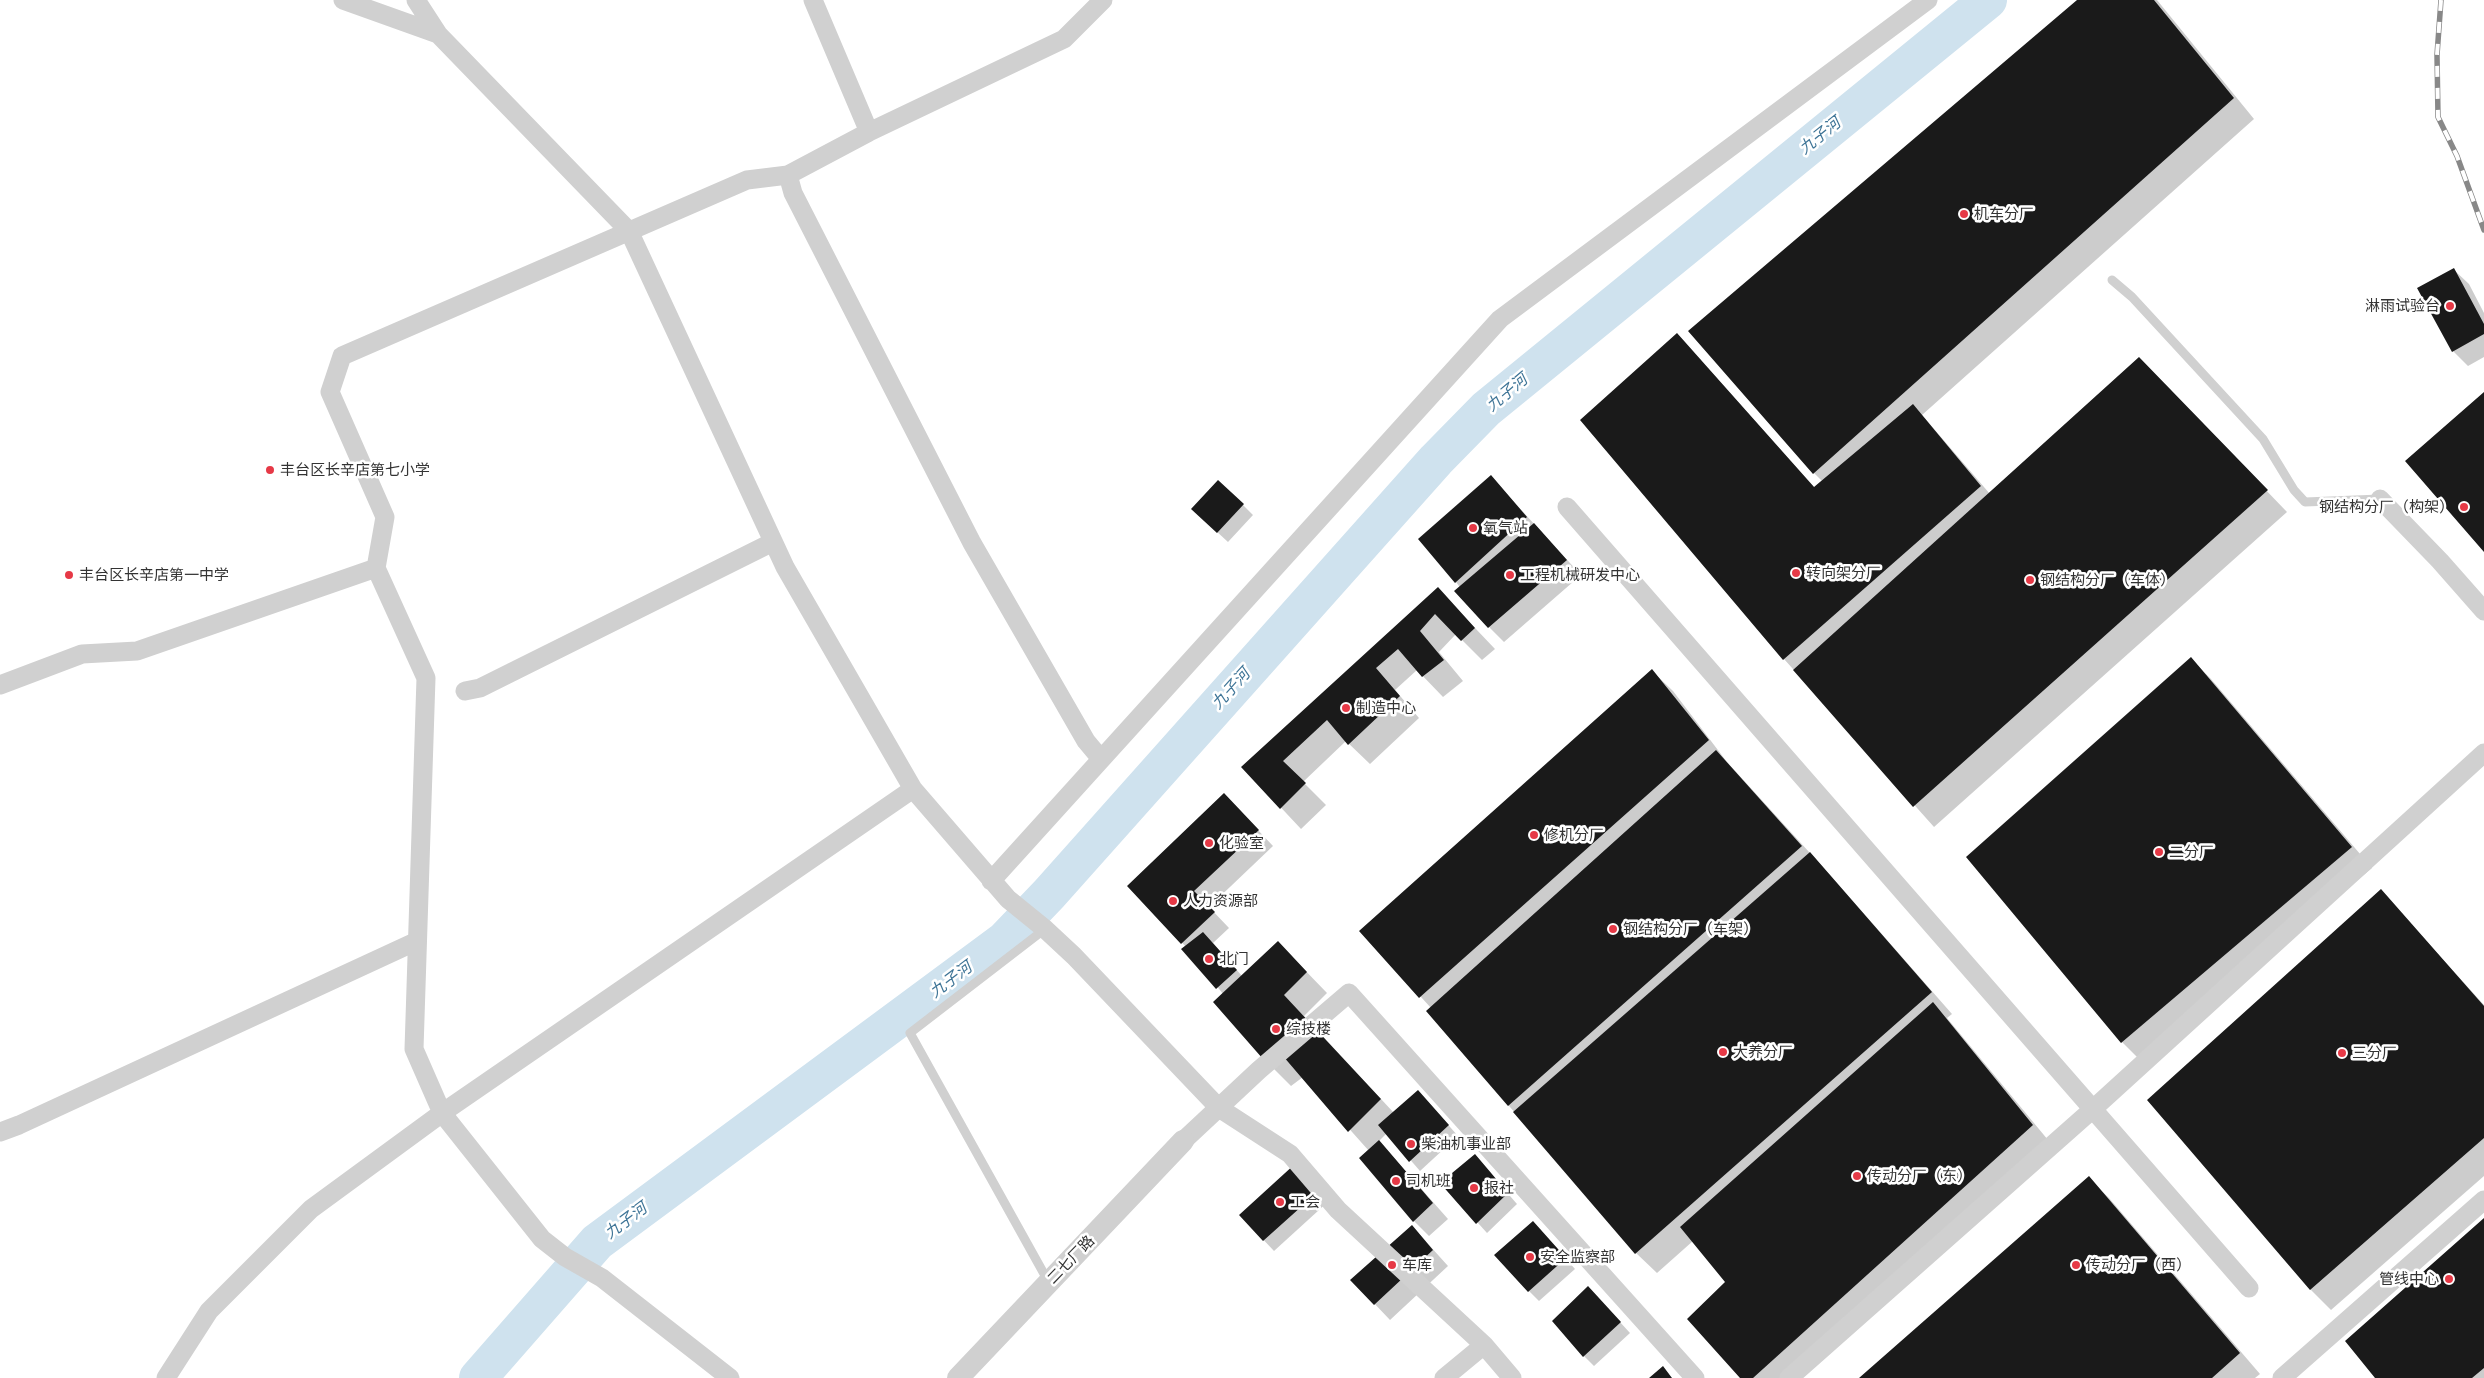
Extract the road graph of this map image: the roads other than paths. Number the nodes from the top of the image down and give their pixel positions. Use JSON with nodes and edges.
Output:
{"nodes":[{"id":1,"x":343,"y":0,"type":"edge"},
{"id":2,"x":416,"y":0,"type":"edge"},
{"id":3,"x":813,"y":0,"type":"edge"},
{"id":4,"x":1103,"y":0,"type":"edge"},
{"id":5,"x":1928,"y":0,"type":"edge"},
{"id":6,"x":382,"y":6,"type":"edge"},
{"id":7,"x":438,"y":34,"type":"junction"},
{"id":8,"x":869,"y":132,"type":"junction"},
{"id":9,"x":788,"y":175,"type":"junction"},
{"id":10,"x":629,"y":231,"type":"junction"},
{"id":11,"x":2112,"y":280,"type":"dead end"},
{"id":12,"x":2380,"y":499,"type":"joint"},
{"id":13,"x":1567,"y":507,"type":"dead end"},
{"id":14,"x":773,"y":542,"type":"junction"},
{"id":15,"x":376,"y":568,"type":"junction"},
{"id":16,"x":2484,"y":611,"type":"edge"},
{"id":17,"x":0,"y":685,"type":"edge"},
{"id":18,"x":465,"y":691,"type":"dead end"},
{"id":19,"x":2484,"y":753,"type":"edge"},
{"id":20,"x":1101,"y":759,"type":"junction"},
{"id":21,"x":913,"y":789,"type":"junction"},
{"id":22,"x":991,"y":881,"type":"junction"},
{"id":23,"x":1045,"y":929,"type":"junction"},
{"id":24,"x":417,"y":940,"type":"junction"},
{"id":25,"x":1219,"y":1108,"type":"junction"},
{"id":26,"x":2093,"y":1109,"type":"junction"},
{"id":27,"x":442,"y":1113,"type":"junction"},
{"id":28,"x":0,"y":1132,"type":"edge"},
{"id":29,"x":1183,"y":1141,"type":"joint"},
{"id":30,"x":2484,"y":1200,"type":"edge"},
{"id":31,"x":1049,"y":1283,"type":"junction"},
{"id":32,"x":2249,"y":1288,"type":"dead end"},
{"id":33,"x":1484,"y":1345,"type":"junction"},
{"id":34,"x":166,"y":1378,"type":"edge"},
{"id":35,"x":730,"y":1378,"type":"edge"},
{"id":36,"x":958,"y":1378,"type":"edge"},
{"id":37,"x":1444,"y":1378,"type":"edge"},
{"id":38,"x":1512,"y":1378,"type":"edge"},
{"id":39,"x":1695,"y":1378,"type":"edge"},
{"id":40,"x":1789,"y":1378,"type":"edge"},
{"id":41,"x":2282,"y":1378,"type":"edge"}],
"edges":[{"from":1,"to":6,"type":"street"},
{"from":2,"to":7,"type":"street"},
{"from":3,"to":8,"type":"street"},
{"from":4,"to":8,"type":"street"},
{"from":5,"to":20,"type":"street"},
{"from":6,"to":7,"type":"street"},
{"from":7,"to":10,"type":"street"},
{"from":8,"to":9,"type":"street"},
{"from":9,"to":10,"type":"street"},
{"from":9,"to":20,"type":"street"},
{"from":10,"to":14,"type":"street"},
{"from":10,"to":15,"type":"street"},
{"from":11,"to":12,"type":"lane"},
{"from":12,"to":16,"type":"street"},
{"from":13,"to":26,"type":"street"},
{"from":14,"to":18,"type":"street"},
{"from":14,"to":21,"type":"street"},
{"from":15,"to":17,"type":"street"},
{"from":15,"to":24,"type":"street"},
{"from":19,"to":26,"type":"street"},
{"from":20,"to":22,"type":"street"},
{"from":21,"to":22,"type":"street"},
{"from":21,"to":27,"type":"street"},
{"from":22,"to":23,"type":"street"},
{"from":23,"to":25,"type":"street"},
{"from":23,"to":31,"type":"lane"},
{"from":24,"to":27,"type":"street"},
{"from":24,"to":28,"type":"street"},
{"from":25,"to":29,"type":"street"},
{"from":25,"to":33,"type":"street"},
{"from":25,"to":39,"type":"street"},
{"from":26,"to":32,"type":"street"},
{"from":26,"to":40,"type":"street"},
{"from":27,"to":34,"type":"street"},
{"from":27,"to":35,"type":"street"},
{"from":29,"to":31,"type":"street","name":"二七厂路"},
{"from":30,"to":41,"type":"street"},
{"from":31,"to":36,"type":"street","name":"二七厂路"},
{"from":33,"to":37,"type":"street"},
{"from":33,"to":38,"type":"street"}]}
